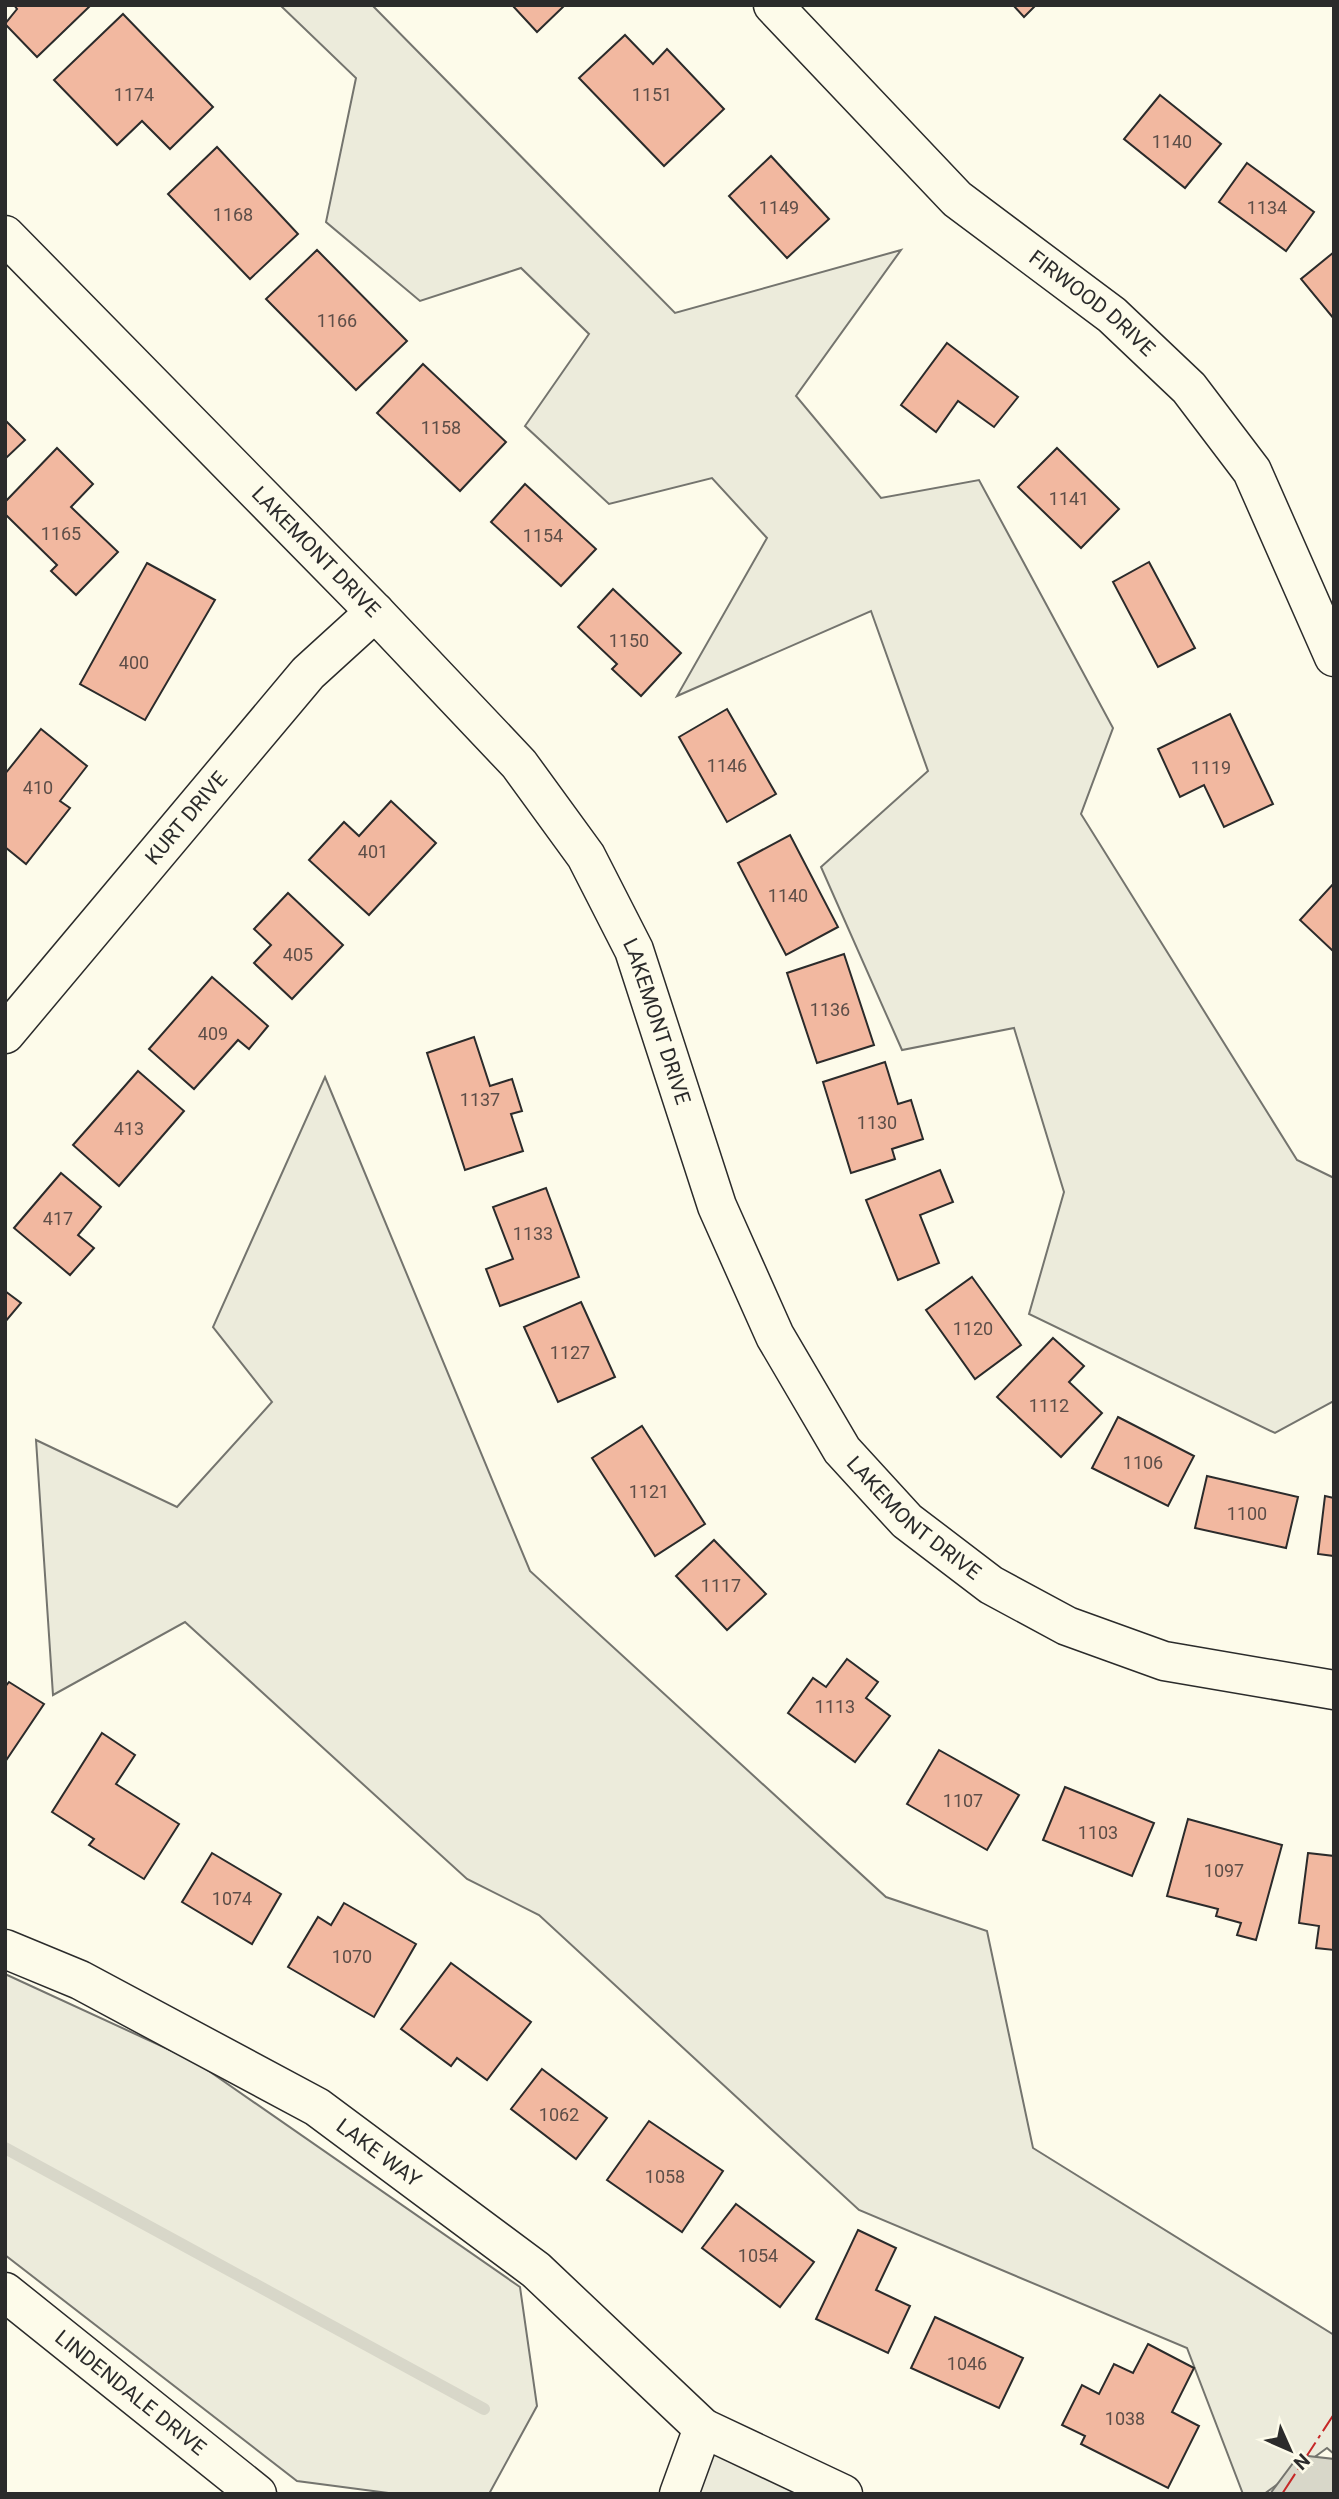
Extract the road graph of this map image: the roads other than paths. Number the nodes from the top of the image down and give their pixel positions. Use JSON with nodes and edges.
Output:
{"nodes":[{"id":1,"x":773,"y":5,"type":"edge"},
{"id":2,"x":5,"y":235,"type":"edge"},
{"id":3,"x":375,"y":612,"type":"junction"},
{"id":4,"x":1334,"y":657,"type":"edge"},
{"id":5,"x":5,"y":1034,"type":"edge"},
{"id":6,"x":1334,"y":1690,"type":"edge"},
{"id":7,"x":5,"y":1948,"type":"edge"},
{"id":8,"x":5,"y":2292,"type":"edge"},
{"id":9,"x":703,"y":2428,"type":"junction"},
{"id":10,"x":257,"y":2494,"type":"edge"},
{"id":11,"x":679,"y":2494,"type":"edge"},
{"id":12,"x":843,"y":2494,"type":"edge"}],
"edges":[{"from":1,"to":4,"type":"street","name":"FIRWOOD DRIVE"},
{"from":2,"to":3,"type":"street","name":"LAKEMONT DRIVE"},
{"from":3,"to":5,"type":"street","name":"KURT DRIVE"},
{"from":3,"to":6,"type":"street","name":"LAKEMONT DRIVE"},
{"from":7,"to":9,"type":"street","name":"LAKE WAY"},
{"from":8,"to":10,"type":"street","name":"LINDENDALE DRIVE"},
{"from":9,"to":11,"type":"street"},
{"from":9,"to":12,"type":"street","name":"LAKE WAY"}]}
